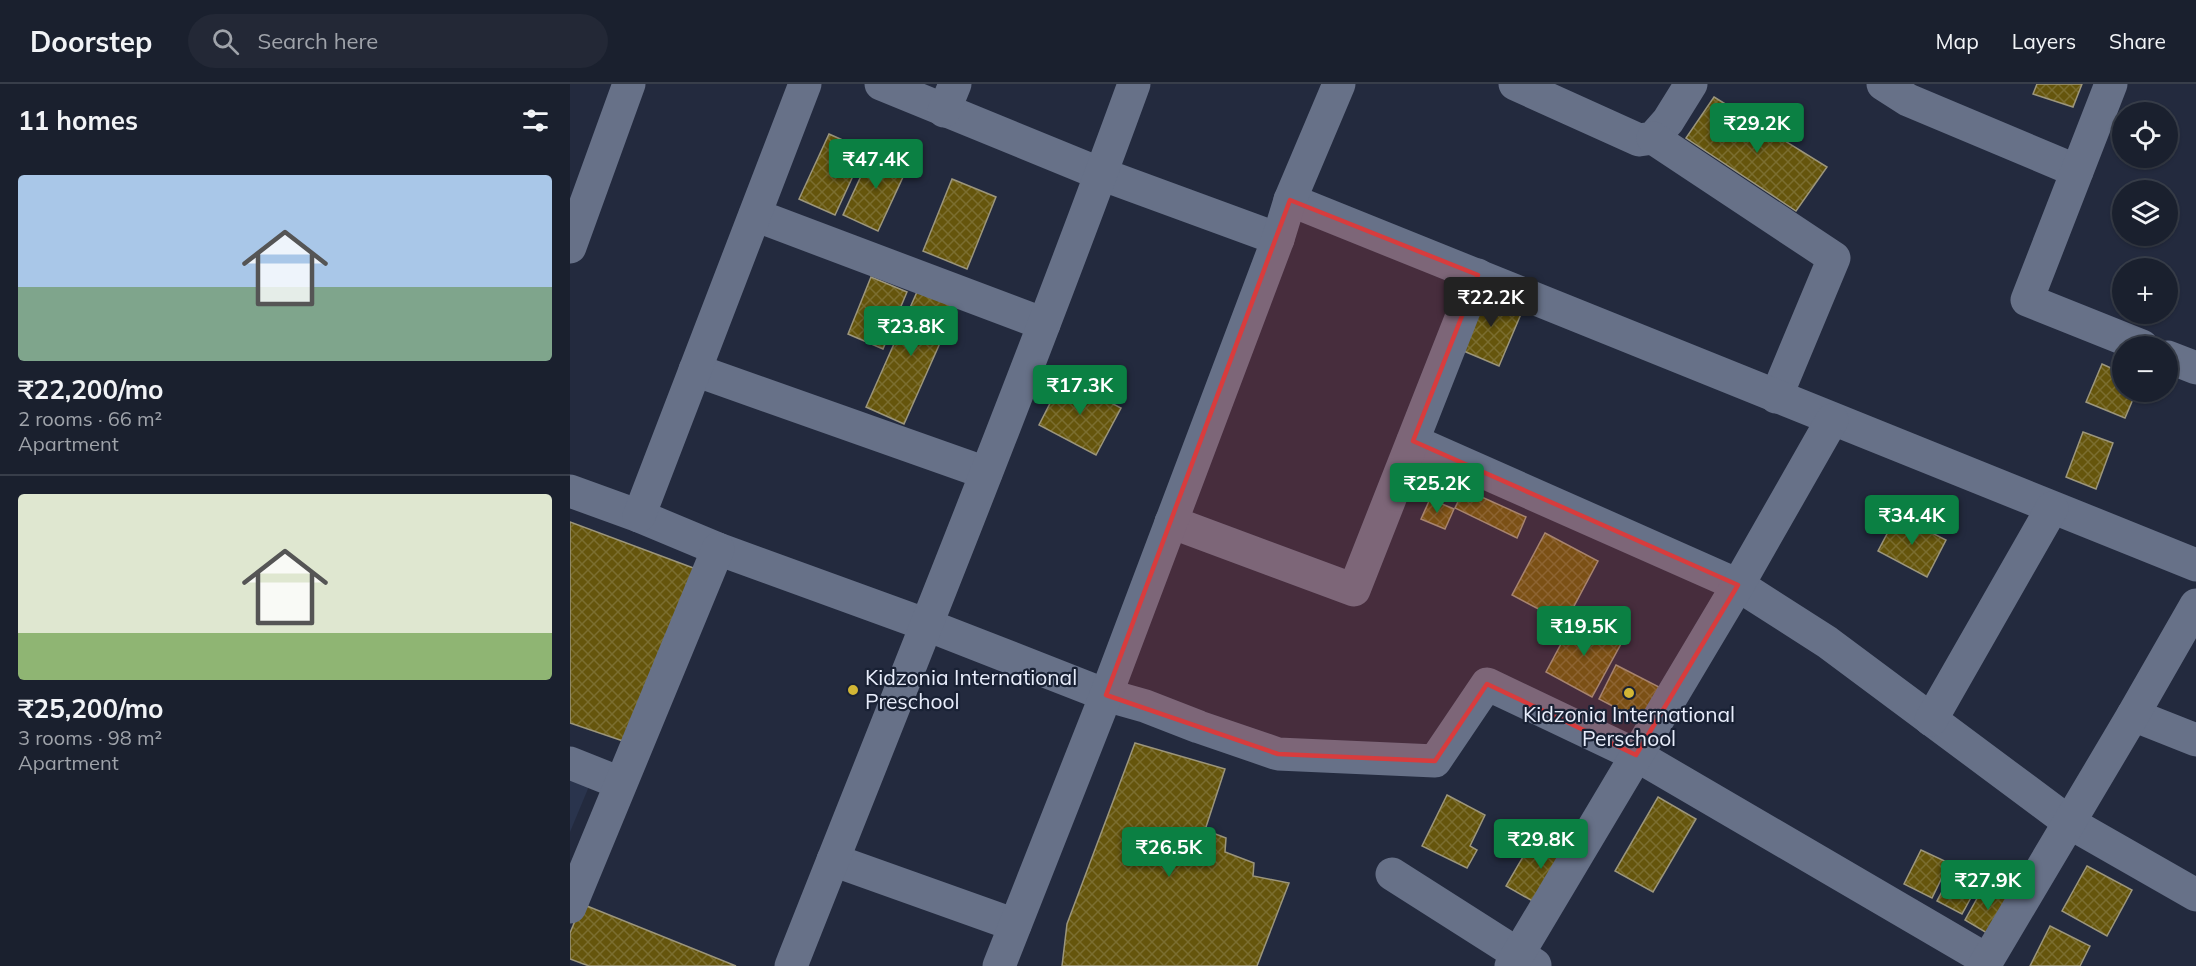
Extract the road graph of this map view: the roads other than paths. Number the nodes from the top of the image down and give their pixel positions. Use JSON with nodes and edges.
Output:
{"nodes":[{"id":1,"x":629,"y":84,"type":"edge"},
{"id":2,"x":805,"y":84,"type":"edge"},
{"id":3,"x":881,"y":84,"type":"edge"},
{"id":4,"x":1134,"y":84,"type":"edge"},
{"id":5,"x":1339,"y":84,"type":"edge"},
{"id":6,"x":1515,"y":84,"type":"edge"},
{"id":7,"x":1691,"y":84,"type":"edge"},
{"id":8,"x":1883,"y":84,"type":"edge"},
{"id":9,"x":2111,"y":84,"type":"edge"},
{"id":10,"x":950,"y":98,"type":"edge"},
{"id":11,"x":1653,"y":138,"type":"junction"},
{"id":12,"x":2077,"y":171,"type":"junction"},
{"id":13,"x":1101,"y":174,"type":"junction"},
{"id":14,"x":1290,"y":200,"type":"junction"},
{"id":15,"x":755,"y":215,"type":"junction"},
{"id":16,"x":1278,"y":239,"type":"junction"},
{"id":17,"x":570,"y":247,"type":"edge"},
{"id":18,"x":1478,"y":275,"type":"junction"},
{"id":19,"x":1044,"y":324,"type":"junction"},
{"id":20,"x":2117,"y":336,"type":"edge"},
{"id":21,"x":2178,"y":361,"type":"edge"},
{"id":22,"x":2196,"y":368,"type":"edge"},
{"id":23,"x":695,"y":370,"type":"junction"},
{"id":24,"x":1776,"y":397,"type":"junction"},
{"id":25,"x":1832,"y":420,"type":"junction"},
{"id":26,"x":1413,"y":441,"type":"junction"},
{"id":27,"x":986,"y":473,"type":"junction"},
{"id":28,"x":570,"y":491,"type":"edge"},
{"id":29,"x":2052,"y":508,"type":"junction"},
{"id":30,"x":639,"y":516,"type":"junction"},
{"id":31,"x":1171,"y":522,"type":"junction"},
{"id":32,"x":718,"y":549,"type":"junction"},
{"id":33,"x":2196,"y":565,"type":"edge"},
{"id":34,"x":1738,"y":585,"type":"junction"},
{"id":35,"x":2196,"y":605,"type":"edge"},
{"id":36,"x":927,"y":626,"type":"junction"},
{"id":37,"x":1106,"y":695,"type":"junction"},
{"id":38,"x":2133,"y":715,"type":"junction"},
{"id":39,"x":1931,"y":720,"type":"junction"},
{"id":40,"x":2196,"y":740,"type":"edge"},
{"id":41,"x":1636,"y":755,"type":"junction"},
{"id":42,"x":570,"y":763,"type":"edge"},
{"id":43,"x":620,"y":783,"type":"junction"},
{"id":44,"x":2070,"y":822,"type":"junction"},
{"id":45,"x":833,"y":860,"type":"junction"},
{"id":46,"x":1392,"y":874,"type":"dead end"},
{"id":47,"x":2196,"y":895,"type":"edge"},
{"id":48,"x":570,"y":907,"type":"edge"},
{"id":49,"x":1015,"y":925,"type":"junction"},
{"id":50,"x":1522,"y":962,"type":"edge"},
{"id":51,"x":1985,"y":963,"type":"edge"},
{"id":52,"x":791,"y":966,"type":"edge"},
{"id":53,"x":999,"y":966,"type":"edge"}],
"edges":[{"from":1,"to":17,"type":"street"},
{"from":2,"to":15,"type":"street"},
{"from":3,"to":10,"type":"street"},
{"from":4,"to":13,"type":"street"},
{"from":5,"to":14,"type":"street"},
{"from":6,"to":11,"type":"street"},
{"from":7,"to":11,"type":"street"},
{"from":8,"to":12,"type":"street"},
{"from":9,"to":12,"type":"street"},
{"from":10,"to":13,"type":"street"},
{"from":11,"to":24,"type":"street"},
{"from":12,"to":20,"type":"street"},
{"from":13,"to":16,"type":"street"},
{"from":13,"to":19,"type":"street"},
{"from":14,"to":16,"type":"street"},
{"from":14,"to":18,"type":"street"},
{"from":15,"to":19,"type":"street"},
{"from":15,"to":23,"type":"street"},
{"from":16,"to":31,"type":"street"},
{"from":18,"to":24,"type":"street"},
{"from":18,"to":26,"type":"street"},
{"from":19,"to":27,"type":"street"},
{"from":21,"to":22,"type":"street"},
{"from":23,"to":27,"type":"street"},
{"from":23,"to":30,"type":"street"},
{"from":24,"to":25,"type":"street"},
{"from":25,"to":29,"type":"street"},
{"from":25,"to":34,"type":"street"},
{"from":26,"to":31,"type":"street"},
{"from":26,"to":34,"type":"street"},
{"from":27,"to":36,"type":"street"},
{"from":28,"to":30,"type":"street"},
{"from":29,"to":33,"type":"street"},
{"from":29,"to":39,"type":"street"},
{"from":30,"to":32,"type":"street"},
{"from":31,"to":37,"type":"street"},
{"from":32,"to":36,"type":"street"},
{"from":32,"to":43,"type":"street"},
{"from":34,"to":39,"type":"street"},
{"from":34,"to":41,"type":"street"},
{"from":35,"to":38,"type":"street"},
{"from":36,"to":37,"type":"street"},
{"from":36,"to":45,"type":"street"},
{"from":37,"to":41,"type":"street"},
{"from":37,"to":49,"type":"street"},
{"from":38,"to":40,"type":"street"},
{"from":38,"to":44,"type":"street"},
{"from":39,"to":44,"type":"street"},
{"from":41,"to":50,"type":"street"},
{"from":41,"to":51,"type":"street"},
{"from":42,"to":43,"type":"street"},
{"from":43,"to":48,"type":"street"},
{"from":44,"to":47,"type":"street"},
{"from":44,"to":51,"type":"street"},
{"from":45,"to":49,"type":"street"},
{"from":45,"to":52,"type":"street"},
{"from":46,"to":50,"type":"street"},
{"from":49,"to":53,"type":"street"}]}
